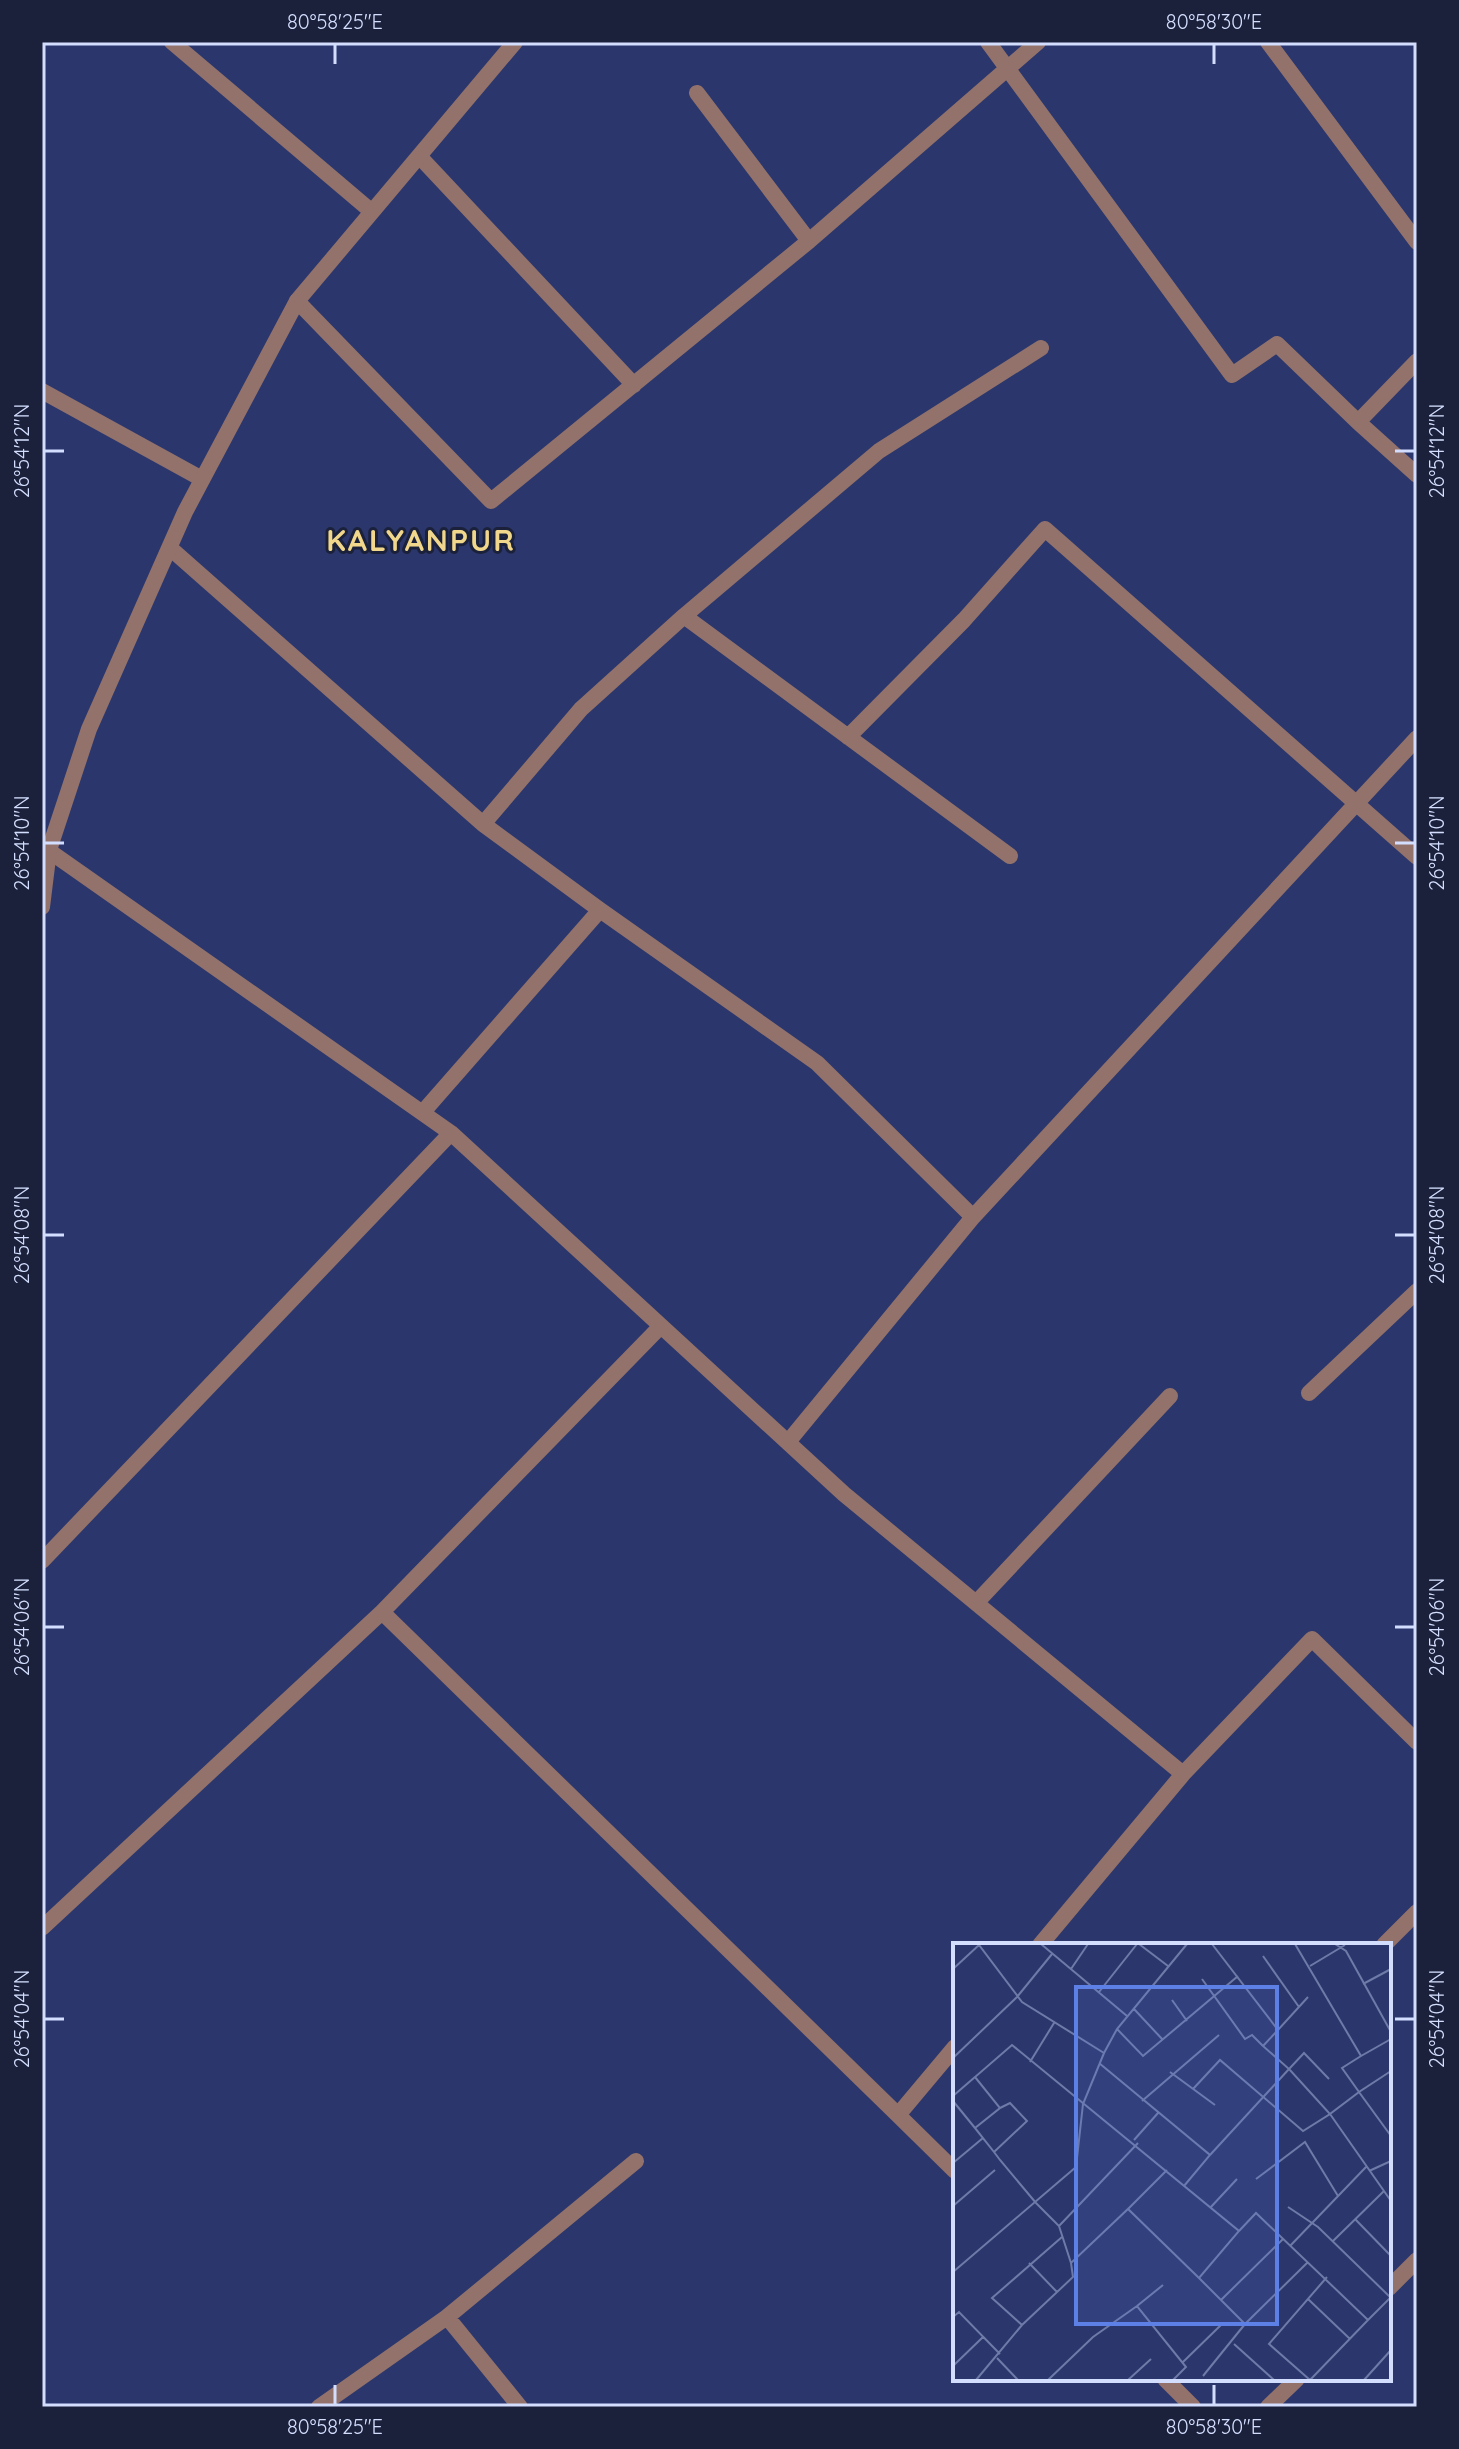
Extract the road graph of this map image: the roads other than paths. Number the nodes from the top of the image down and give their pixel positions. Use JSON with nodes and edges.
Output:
{"nodes":[{"id":1,"x":172,"y":42,"type":"edge"},
{"id":2,"x":515,"y":42,"type":"edge"},
{"id":3,"x":988,"y":42,"type":"edge"},
{"id":4,"x":1038,"y":42,"type":"edge"},
{"id":5,"x":1268,"y":42,"type":"edge"},
{"id":6,"x":1008,"y":69,"type":"junction"},
{"id":7,"x":697,"y":93,"type":"dead end"},
{"id":8,"x":420,"y":157,"type":"junction"},
{"id":9,"x":371,"y":211,"type":"junction"},
{"id":10,"x":809,"y":241,"type":"junction"},
{"id":11,"x":1417,"y":242,"type":"edge"},
{"id":12,"x":297,"y":301,"type":"junction"},
{"id":13,"x":1041,"y":348,"type":"dead end"},
{"id":14,"x":1417,"y":361,"type":"edge"},
{"id":15,"x":634,"y":385,"type":"junction"},
{"id":16,"x":42,"y":391,"type":"edge"},
{"id":17,"x":1358,"y":422,"type":"junction"},
{"id":18,"x":1417,"y":475,"type":"edge"},
{"id":19,"x":202,"y":479,"type":"junction"},
{"id":20,"x":170,"y":548,"type":"junction"},
{"id":21,"x":684,"y":616,"type":"junction"},
{"id":22,"x":848,"y":737,"type":"junction"},
{"id":23,"x":1417,"y":738,"type":"edge"},
{"id":24,"x":1357,"y":802,"type":"junction"},
{"id":25,"x":483,"y":824,"type":"junction"},
{"id":26,"x":46,"y":848,"type":"edge"},
{"id":27,"x":1010,"y":856,"type":"dead end"},
{"id":28,"x":1417,"y":857,"type":"edge"},
{"id":29,"x":42,"y":907,"type":"edge"},
{"id":30,"x":600,"y":910,"type":"junction"},
{"id":31,"x":423,"y":1112,"type":"junction"},
{"id":32,"x":451,"y":1133,"type":"junction"},
{"id":33,"x":973,"y":1217,"type":"junction"},
{"id":34,"x":1417,"y":1291,"type":"edge"},
{"id":35,"x":661,"y":1326,"type":"junction"},
{"id":36,"x":1309,"y":1393,"type":"dead end"},
{"id":37,"x":1170,"y":1396,"type":"dead end"},
{"id":38,"x":788,"y":1442,"type":"junction"},
{"id":39,"x":42,"y":1561,"type":"edge"},
{"id":40,"x":976,"y":1603,"type":"junction"},
{"id":41,"x":382,"y":1612,"type":"junction"},
{"id":42,"x":1417,"y":1742,"type":"edge"},
{"id":43,"x":1183,"y":1774,"type":"junction"},
{"id":44,"x":1417,"y":1912,"type":"edge"},
{"id":45,"x":42,"y":1928,"type":"edge"},
{"id":46,"x":1042,"y":1943,"type":"edge"},
{"id":47,"x":1386,"y":1943,"type":"edge"},
{"id":48,"x":953,"y":2049,"type":"edge"},
{"id":49,"x":898,"y":2115,"type":"junction"},
{"id":50,"x":636,"y":2161,"type":"dead end"},
{"id":51,"x":953,"y":2169,"type":"edge"},
{"id":52,"x":1417,"y":2260,"type":"edge"},
{"id":53,"x":1391,"y":2286,"type":"edge"},
{"id":54,"x":447,"y":2317,"type":"junction"},
{"id":55,"x":1167,"y":2381,"type":"edge"},
{"id":56,"x":1295,"y":2381,"type":"edge"},
{"id":57,"x":319,"y":2407,"type":"edge"},
{"id":58,"x":520,"y":2407,"type":"edge"},
{"id":59,"x":1193,"y":2407,"type":"edge"},
{"id":60,"x":1268,"y":2407,"type":"edge"}],
"edges":[{"from":1,"to":9,"type":"street"},
{"from":2,"to":8,"type":"street"},
{"from":3,"to":6,"type":"street"},
{"from":4,"to":6,"type":"street"},
{"from":5,"to":11,"type":"street"},
{"from":6,"to":10,"type":"street"},
{"from":6,"to":17,"type":"street"},
{"from":7,"to":10,"type":"street"},
{"from":8,"to":9,"type":"street"},
{"from":8,"to":15,"type":"street"},
{"from":9,"to":12,"type":"street"},
{"from":10,"to":15,"type":"street"},
{"from":12,"to":15,"type":"street"},
{"from":12,"to":19,"type":"street"},
{"from":13,"to":21,"type":"street"},
{"from":14,"to":17,"type":"street"},
{"from":16,"to":19,"type":"street"},
{"from":17,"to":18,"type":"street"},
{"from":19,"to":20,"type":"street"},
{"from":20,"to":25,"type":"street"},
{"from":20,"to":26,"type":"street"},
{"from":21,"to":22,"type":"street"},
{"from":21,"to":25,"type":"street"},
{"from":22,"to":24,"type":"street"},
{"from":22,"to":27,"type":"street"},
{"from":23,"to":24,"type":"street"},
{"from":24,"to":28,"type":"street"},
{"from":24,"to":33,"type":"street"},
{"from":25,"to":30,"type":"street"},
{"from":26,"to":29,"type":"street"},
{"from":26,"to":31,"type":"street"},
{"from":30,"to":31,"type":"street"},
{"from":30,"to":33,"type":"street"},
{"from":31,"to":32,"type":"street"},
{"from":32,"to":35,"type":"street"},
{"from":32,"to":39,"type":"street"},
{"from":33,"to":38,"type":"street"},
{"from":34,"to":36,"type":"street"},
{"from":35,"to":38,"type":"street"},
{"from":35,"to":41,"type":"street"},
{"from":37,"to":40,"type":"street"},
{"from":38,"to":40,"type":"street"},
{"from":40,"to":43,"type":"street"},
{"from":41,"to":45,"type":"street"},
{"from":41,"to":49,"type":"street"},
{"from":42,"to":43,"type":"street"},
{"from":43,"to":46,"type":"street"},
{"from":44,"to":47,"type":"street"},
{"from":48,"to":49,"type":"street"},
{"from":49,"to":51,"type":"street"},
{"from":50,"to":54,"type":"street"},
{"from":52,"to":53,"type":"street"},
{"from":54,"to":57,"type":"street"},
{"from":54,"to":58,"type":"street"},
{"from":55,"to":59,"type":"street"},
{"from":56,"to":60,"type":"street"}]}
